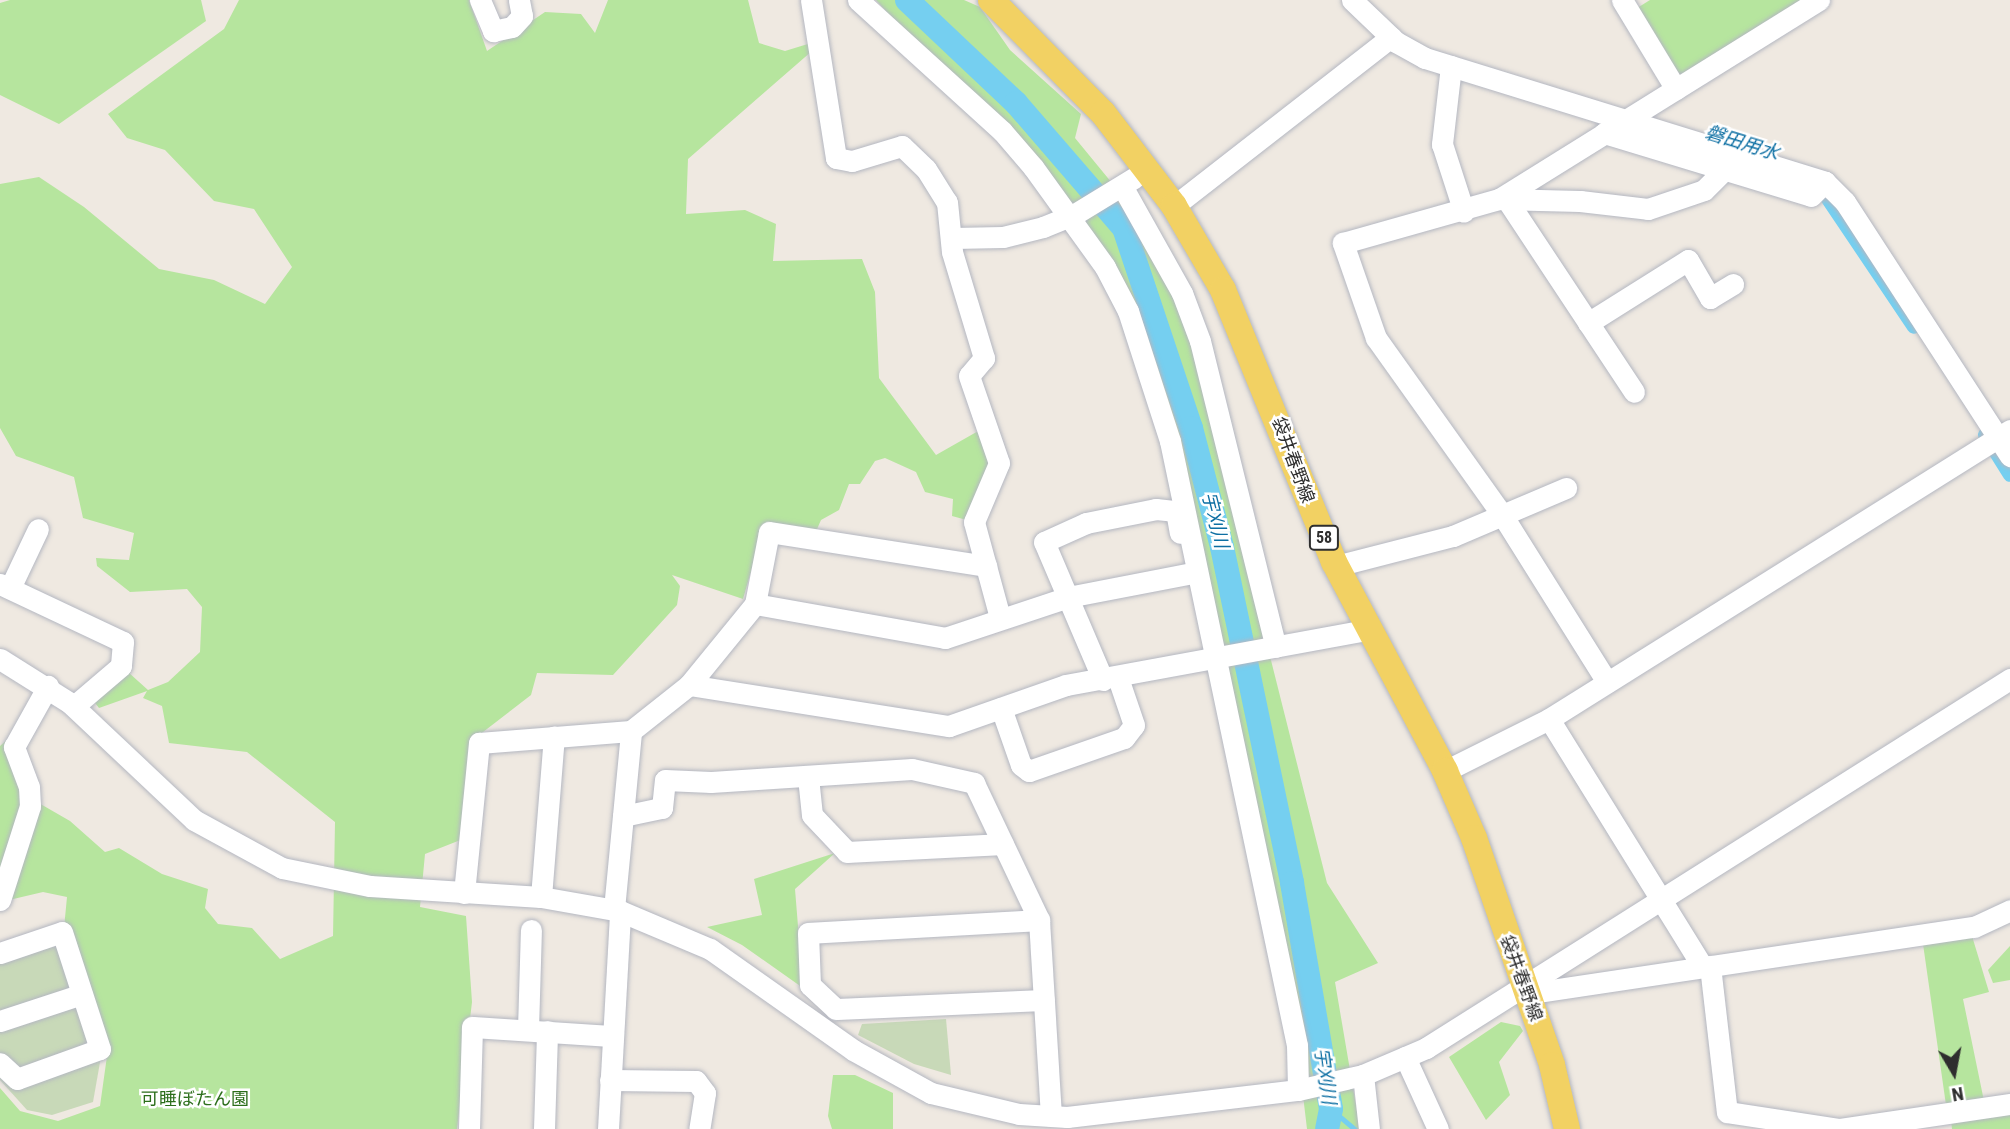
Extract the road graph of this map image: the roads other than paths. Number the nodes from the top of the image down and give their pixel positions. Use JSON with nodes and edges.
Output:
{"nodes":[{"id":1,"x":480,"y":0,"type":"edge"},
{"id":2,"x":519,"y":0,"type":"edge"},
{"id":3,"x":811,"y":0,"type":"edge"},
{"id":4,"x":858,"y":0,"type":"edge"},
{"id":5,"x":991,"y":0,"type":"edge"},
{"id":6,"x":1352,"y":0,"type":"edge"},
{"id":7,"x":1622,"y":0,"type":"edge"},
{"id":8,"x":1819,"y":0,"type":"edge"},
{"id":9,"x":1391,"y":37,"type":"junction"},
{"id":10,"x":1451,"y":66,"type":"junction"},
{"id":11,"x":1676,"y":89,"type":"junction"},
{"id":12,"x":1629,"y":118,"type":"junction"},
{"id":13,"x":1604,"y":134,"type":"junction"},
{"id":14,"x":1147,"y":169,"type":"junction"},
{"id":15,"x":1724,"y":170,"type":"junction"},
{"id":16,"x":1825,"y":182,"type":"junction"},
{"id":17,"x":1122,"y":186,"type":"junction"},
{"id":18,"x":1503,"y":200,"type":"junction"},
{"id":19,"x":1174,"y":206,"type":"junction"},
{"id":20,"x":1465,"y":212,"type":"junction"},
{"id":21,"x":1072,"y":215,"type":"junction"},
{"id":22,"x":953,"y":238,"type":"junction"},
{"id":23,"x":1733,"y":284,"type":"dead end"},
{"id":24,"x":1588,"y":323,"type":"junction"},
{"id":25,"x":1634,"y":392,"type":"dead end"},
{"id":26,"x":2004,"y":434,"type":"edge"},
{"id":27,"x":2010,"y":456,"type":"edge"},
{"id":28,"x":1566,"y":488,"type":"dead end"},
{"id":29,"x":1503,"y":516,"type":"junction"},
{"id":30,"x":38,"y":529,"type":"dead end"},
{"id":31,"x":986,"y":566,"type":"junction"},
{"id":32,"x":1336,"y":566,"type":"junction"},
{"id":33,"x":1188,"y":574,"type":"junction"},
{"id":34,"x":5,"y":586,"type":"edge"},
{"id":35,"x":1068,"y":597,"type":"junction"},
{"id":36,"x":755,"y":604,"type":"junction"},
{"id":37,"x":1000,"y":618,"type":"junction"},
{"id":38,"x":1370,"y":629,"type":"junction"},
{"id":39,"x":1273,"y":647,"type":"junction"},
{"id":40,"x":0,"y":659,"type":"edge"},
{"id":41,"x":1214,"y":660,"type":"junction"},
{"id":42,"x":1111,"y":679,"type":"junction"},
{"id":43,"x":2010,"y":679,"type":"edge"},
{"id":44,"x":1607,"y":682,"type":"junction"},
{"id":45,"x":689,"y":685,"type":"junction"},
{"id":46,"x":48,"y":686,"type":"junction"},
{"id":47,"x":74,"y":706,"type":"junction"},
{"id":48,"x":1001,"y":708,"type":"junction"},
{"id":49,"x":1549,"y":719,"type":"junction"},
{"id":50,"x":631,"y":731,"type":"junction"},
{"id":51,"x":554,"y":737,"type":"junction"},
{"id":52,"x":1445,"y":771,"type":"junction"},
{"id":53,"x":808,"y":777,"type":"junction"},
{"id":54,"x":623,"y":816,"type":"junction"},
{"id":55,"x":1003,"y":844,"type":"junction"},
{"id":56,"x":464,"y":893,"type":"junction"},
{"id":57,"x":541,"y":897,"type":"junction"},
{"id":58,"x":0,"y":900,"type":"edge"},
{"id":59,"x":1661,"y":901,"type":"junction"},
{"id":60,"x":617,"y":910,"type":"junction"},
{"id":61,"x":2010,"y":910,"type":"edge"},
{"id":62,"x":1039,"y":920,"type":"junction"},
{"id":63,"x":531,"y":930,"type":"dead end"},
{"id":64,"x":0,"y":953,"type":"edge"},
{"id":65,"x":1707,"y":967,"type":"junction"},
{"id":66,"x":1523,"y":991,"type":"junction"},
{"id":67,"x":82,"y":994,"type":"junction"},
{"id":68,"x":1044,"y":1000,"type":"junction"},
{"id":69,"x":0,"y":1021,"type":"edge"},
{"id":70,"x":537,"y":1030,"type":"junction"},
{"id":71,"x":612,"y":1036,"type":"junction"},
{"id":72,"x":1405,"y":1057,"type":"junction"},
{"id":73,"x":0,"y":1063,"type":"edge"},
{"id":74,"x":1363,"y":1075,"type":"junction"},
{"id":75,"x":610,"y":1080,"type":"junction"},
{"id":76,"x":1298,"y":1090,"type":"junction"},
{"id":77,"x":2010,"y":1104,"type":"edge"},
{"id":78,"x":1051,"y":1116,"type":"junction"},
{"id":79,"x":469,"y":1129,"type":"edge"},
{"id":80,"x":544,"y":1129,"type":"edge"},
{"id":81,"x":608,"y":1129,"type":"edge"},
{"id":82,"x":699,"y":1129,"type":"edge"},
{"id":83,"x":1369,"y":1129,"type":"edge"},
{"id":84,"x":1438,"y":1129,"type":"edge"},
{"id":85,"x":1566,"y":1129,"type":"edge"}],
"edges":[{"from":1,"to":2,"type":"street"},
{"from":3,"to":22,"type":"street"},
{"from":4,"to":21,"type":"street"},
{"from":5,"to":14,"type":"main road","name":"袋井春野線","number":"58"},
{"from":6,"to":9,"type":"street"},
{"from":7,"to":11,"type":"street"},
{"from":8,"to":11,"type":"street"},
{"from":9,"to":10,"type":"street"},
{"from":9,"to":19,"type":"street"},
{"from":10,"to":12,"type":"street"},
{"from":10,"to":20,"type":"street"},
{"from":11,"to":12,"type":"street"},
{"from":12,"to":13,"type":"street"},
{"from":12,"to":16,"type":"street"},
{"from":13,"to":15,"type":"street"},
{"from":13,"to":18,"type":"street"},
{"from":14,"to":17,"type":"street"},
{"from":14,"to":19,"type":"main road","name":"袋井春野線","number":"58"},
{"from":15,"to":16,"type":"street"},
{"from":15,"to":18,"type":"street"},
{"from":16,"to":26,"type":"street"},
{"from":17,"to":21,"type":"street"},
{"from":17,"to":39,"type":"street"},
{"from":18,"to":20,"type":"street"},
{"from":18,"to":24,"type":"street"},
{"from":19,"to":32,"type":"main road","name":"袋井春野線","number":"58"},
{"from":20,"to":29,"type":"street"},
{"from":21,"to":22,"type":"street"},
{"from":21,"to":41,"type":"street"},
{"from":22,"to":31,"type":"street"},
{"from":23,"to":24,"type":"street"},
{"from":24,"to":25,"type":"street"},
{"from":26,"to":27,"type":"street"},
{"from":26,"to":44,"type":"street"},
{"from":28,"to":29,"type":"street"},
{"from":29,"to":32,"type":"street"},
{"from":29,"to":44,"type":"street"},
{"from":30,"to":34,"type":"street"},
{"from":31,"to":36,"type":"street"},
{"from":31,"to":37,"type":"street"},
{"from":32,"to":38,"type":"main road","name":"袋井春野線","number":"58"},
{"from":33,"to":35,"type":"street"},
{"from":33,"to":35,"type":"street"},
{"from":33,"to":41,"type":"street"},
{"from":34,"to":47,"type":"street"},
{"from":35,"to":37,"type":"street"},
{"from":35,"to":42,"type":"street"},
{"from":36,"to":37,"type":"street"},
{"from":36,"to":45,"type":"street"},
{"from":38,"to":39,"type":"street"},
{"from":38,"to":52,"type":"main road","name":"袋井春野線","number":"58"},
{"from":39,"to":41,"type":"street"},
{"from":40,"to":46,"type":"street"},
{"from":41,"to":42,"type":"street"},
{"from":41,"to":76,"type":"street"},
{"from":42,"to":48,"type":"street"},
{"from":42,"to":48,"type":"street"},
{"from":43,"to":59,"type":"street"},
{"from":44,"to":49,"type":"street"},
{"from":45,"to":48,"type":"street"},
{"from":45,"to":50,"type":"street"},
{"from":46,"to":47,"type":"street"},
{"from":46,"to":58,"type":"street"},
{"from":47,"to":56,"type":"street"},
{"from":49,"to":52,"type":"street"},
{"from":49,"to":59,"type":"street"},
{"from":50,"to":51,"type":"street"},
{"from":50,"to":54,"type":"street"},
{"from":51,"to":56,"type":"street"},
{"from":51,"to":57,"type":"street"},
{"from":52,"to":66,"type":"main road","name":"袋井春野線","number":"58"},
{"from":53,"to":54,"type":"street"},
{"from":53,"to":55,"type":"street"},
{"from":53,"to":55,"type":"street"},
{"from":54,"to":60,"type":"street"},
{"from":55,"to":62,"type":"street"},
{"from":56,"to":57,"type":"street"},
{"from":57,"to":60,"type":"street"},
{"from":59,"to":65,"type":"street"},
{"from":59,"to":66,"type":"street"},
{"from":60,"to":71,"type":"street"},
{"from":60,"to":78,"type":"street"},
{"from":61,"to":65,"type":"street"},
{"from":62,"to":68,"type":"street"},
{"from":62,"to":68,"type":"street"},
{"from":63,"to":70,"type":"street"},
{"from":64,"to":67,"type":"street"},
{"from":65,"to":66,"type":"street"},
{"from":65,"to":77,"type":"street"},
{"from":66,"to":72,"type":"street"},
{"from":66,"to":85,"type":"main road","name":"袋井春野線","number":"58"},
{"from":67,"to":69,"type":"street"},
{"from":67,"to":73,"type":"street"},
{"from":68,"to":78,"type":"street"},
{"from":70,"to":71,"type":"street"},
{"from":70,"to":79,"type":"street"},
{"from":70,"to":80,"type":"street"},
{"from":71,"to":75,"type":"street"},
{"from":72,"to":74,"type":"street"},
{"from":72,"to":84,"type":"street"},
{"from":74,"to":76,"type":"street"},
{"from":74,"to":83,"type":"street"},
{"from":75,"to":81,"type":"street"},
{"from":75,"to":82,"type":"street"},
{"from":76,"to":78,"type":"street"}]}
